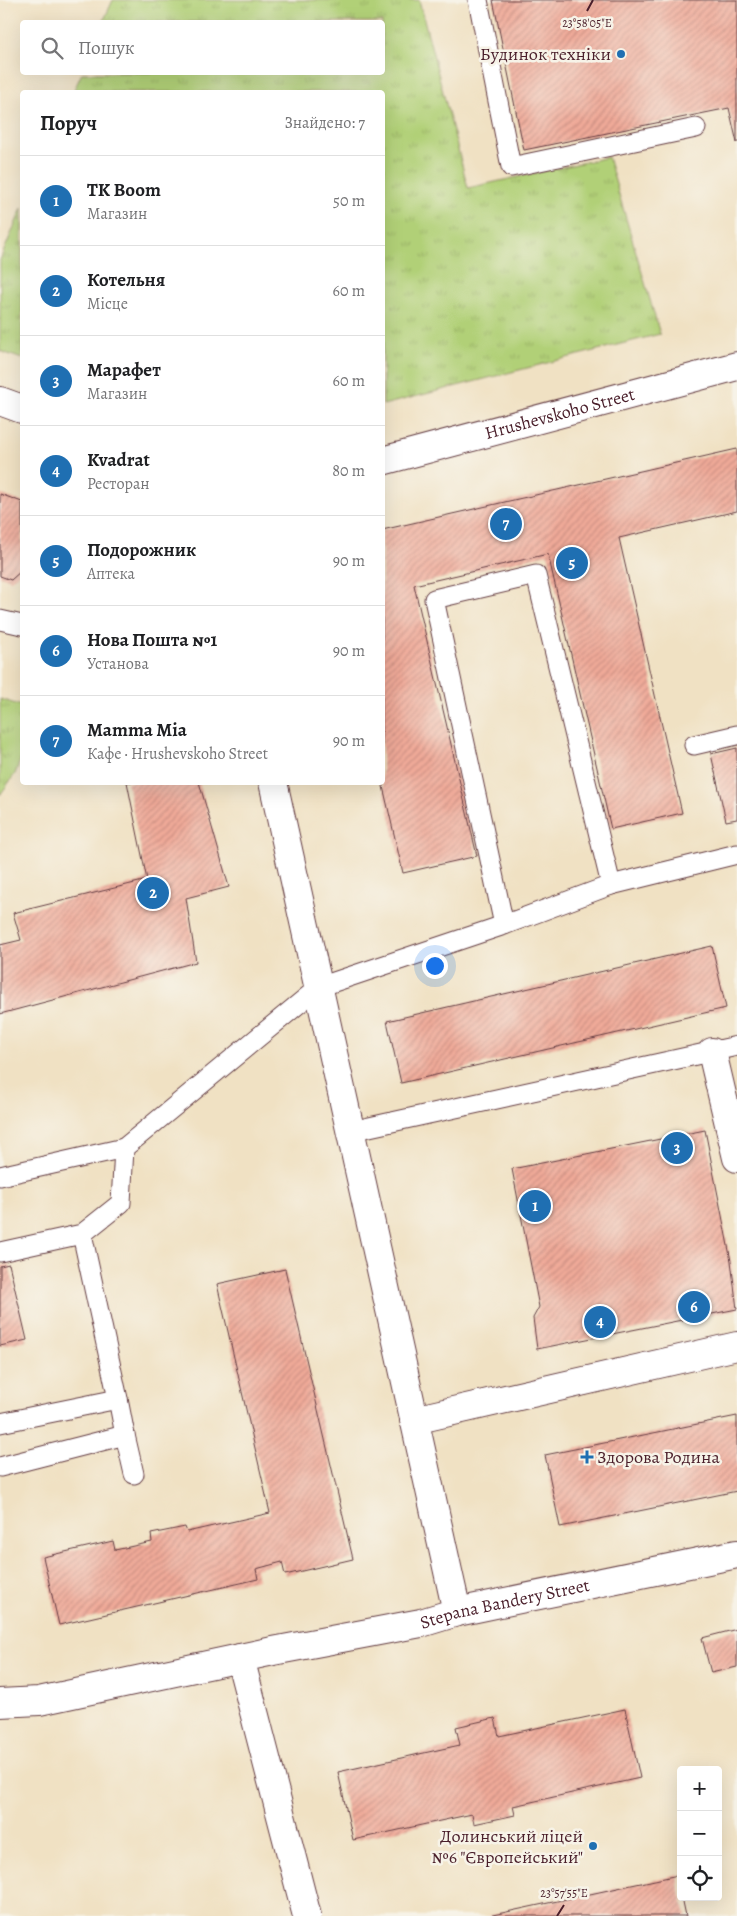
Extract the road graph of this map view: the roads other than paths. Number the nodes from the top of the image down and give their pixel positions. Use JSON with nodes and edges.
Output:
{"nodes":[{"id":1,"x":478,"y":0,"type":"edge"},
{"id":2,"x":696,"y":128,"type":"dead end"},
{"id":3,"x":737,"y":366,"type":"edge"},
{"id":4,"x":0,"y":401,"type":"edge"},
{"id":5,"x":20,"y":408,"type":"edge"},
{"id":6,"x":385,"y":460,"type":"edge"},
{"id":7,"x":0,"y":620,"type":"edge"},
{"id":8,"x":20,"y":625,"type":"edge"},
{"id":9,"x":737,"y":735,"type":"edge"},
{"id":10,"x":694,"y":745,"type":"dead end"},
{"id":11,"x":275,"y":785,"type":"edge"},
{"id":12,"x":737,"y":854,"type":"edge"},
{"id":13,"x":611,"y":885,"type":"junction"},
{"id":14,"x":504,"y":925,"type":"junction"},
{"id":15,"x":319,"y":987,"type":"junction"},
{"id":16,"x":724,"y":1049,"type":"edge"},
{"id":17,"x":351,"y":1131,"type":"junction"},
{"id":18,"x":124,"y":1148,"type":"junction"},
{"id":19,"x":737,"y":1158,"type":"edge"},
{"id":20,"x":0,"y":1176,"type":"edge"},
{"id":21,"x":82,"y":1234,"type":"junction"},
{"id":22,"x":0,"y":1252,"type":"edge"},
{"id":23,"x":737,"y":1346,"type":"edge"},
{"id":24,"x":118,"y":1399,"type":"junction"},
{"id":25,"x":414,"y":1420,"type":"junction"},
{"id":26,"x":0,"y":1423,"type":"edge"},
{"id":27,"x":125,"y":1435,"type":"junction"},
{"id":28,"x":0,"y":1467,"type":"edge"},
{"id":29,"x":134,"y":1474,"type":"dead end"},
{"id":30,"x":737,"y":1554,"type":"edge"},
{"id":31,"x":457,"y":1612,"type":"junction"},
{"id":32,"x":240,"y":1658,"type":"junction"},
{"id":33,"x":0,"y":1703,"type":"edge"},
{"id":34,"x":306,"y":1916,"type":"edge"}],
"edges":[{"from":1,"to":2,"type":"lane"},
{"from":3,"to":6,"type":"street","name":"Hrushevskoho Street"},
{"from":4,"to":5,"type":"street"},
{"from":7,"to":8,"type":"lane"},
{"from":9,"to":10,"type":"lane"},
{"from":11,"to":15,"type":"street"},
{"from":12,"to":13,"type":"lane"},
{"from":13,"to":14,"type":"lane"},
{"from":13,"to":14,"type":"lane"},
{"from":14,"to":15,"type":"lane"},
{"from":15,"to":17,"type":"street"},
{"from":15,"to":18,"type":"lane"},
{"from":16,"to":17,"type":"lane"},
{"from":16,"to":19,"type":"street"},
{"from":17,"to":25,"type":"street"},
{"from":18,"to":20,"type":"lane"},
{"from":18,"to":21,"type":"lane"},
{"from":21,"to":22,"type":"lane"},
{"from":21,"to":24,"type":"lane"},
{"from":23,"to":25,"type":"street"},
{"from":24,"to":26,"type":"lane"},
{"from":24,"to":27,"type":"lane"},
{"from":25,"to":31,"type":"street"},
{"from":27,"to":28,"type":"lane"},
{"from":27,"to":29,"type":"lane"},
{"from":30,"to":31,"type":"street","name":"Stepana Bandery Street"},
{"from":31,"to":32,"type":"street","name":"Stepana Bandery Street"},
{"from":32,"to":33,"type":"street","name":"Stepana Bandery Street"},
{"from":32,"to":34,"type":"street"}]}
